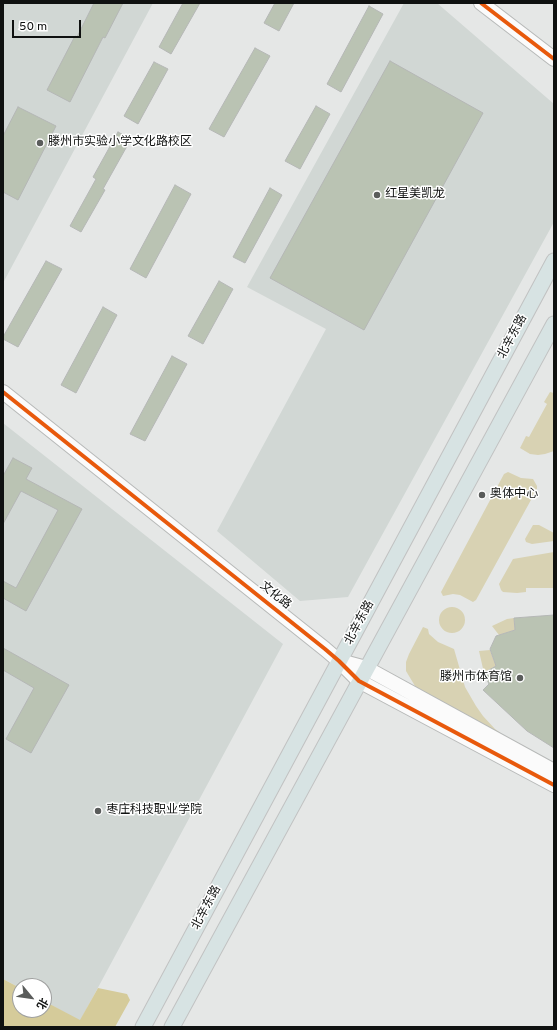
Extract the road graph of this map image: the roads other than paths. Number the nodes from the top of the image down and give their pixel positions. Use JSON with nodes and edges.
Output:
{"nodes":[{"id":1,"x":482,"y":3,"type":"edge"},
{"id":2,"x":497,"y":3,"type":"edge"},
{"id":3,"x":554,"y":47,"type":"edge"},
{"id":4,"x":554,"y":59,"type":"edge"},
{"id":5,"x":554,"y":261,"type":"edge"},
{"id":6,"x":554,"y":324,"type":"edge"},
{"id":7,"x":3,"y":392,"type":"edge"},
{"id":8,"x":339,"y":661,"type":"junction"},
{"id":9,"x":363,"y":674,"type":"junction"},
{"id":10,"x":554,"y":771,"type":"edge"},
{"id":11,"x":554,"y":785,"type":"edge"},
{"id":12,"x":143,"y":1027,"type":"edge"},
{"id":13,"x":172,"y":1027,"type":"edge"}],
"edges":[{"from":1,"to":4,"type":"street"},
{"from":2,"to":3,"type":"street"},
{"from":5,"to":8,"type":"main road","name":"北辛东路"},
{"from":6,"to":9,"type":"main road"},
{"from":7,"to":8,"type":"street","name":"文化路"},
{"from":8,"to":9,"type":"street","name":"文化路"},
{"from":8,"to":12,"type":"main road","name":"北辛东路"},
{"from":9,"to":10,"type":"street","name":"文化路"},
{"from":9,"to":11,"type":"street","name":"文化路"},
{"from":9,"to":13,"type":"main road"}]}
